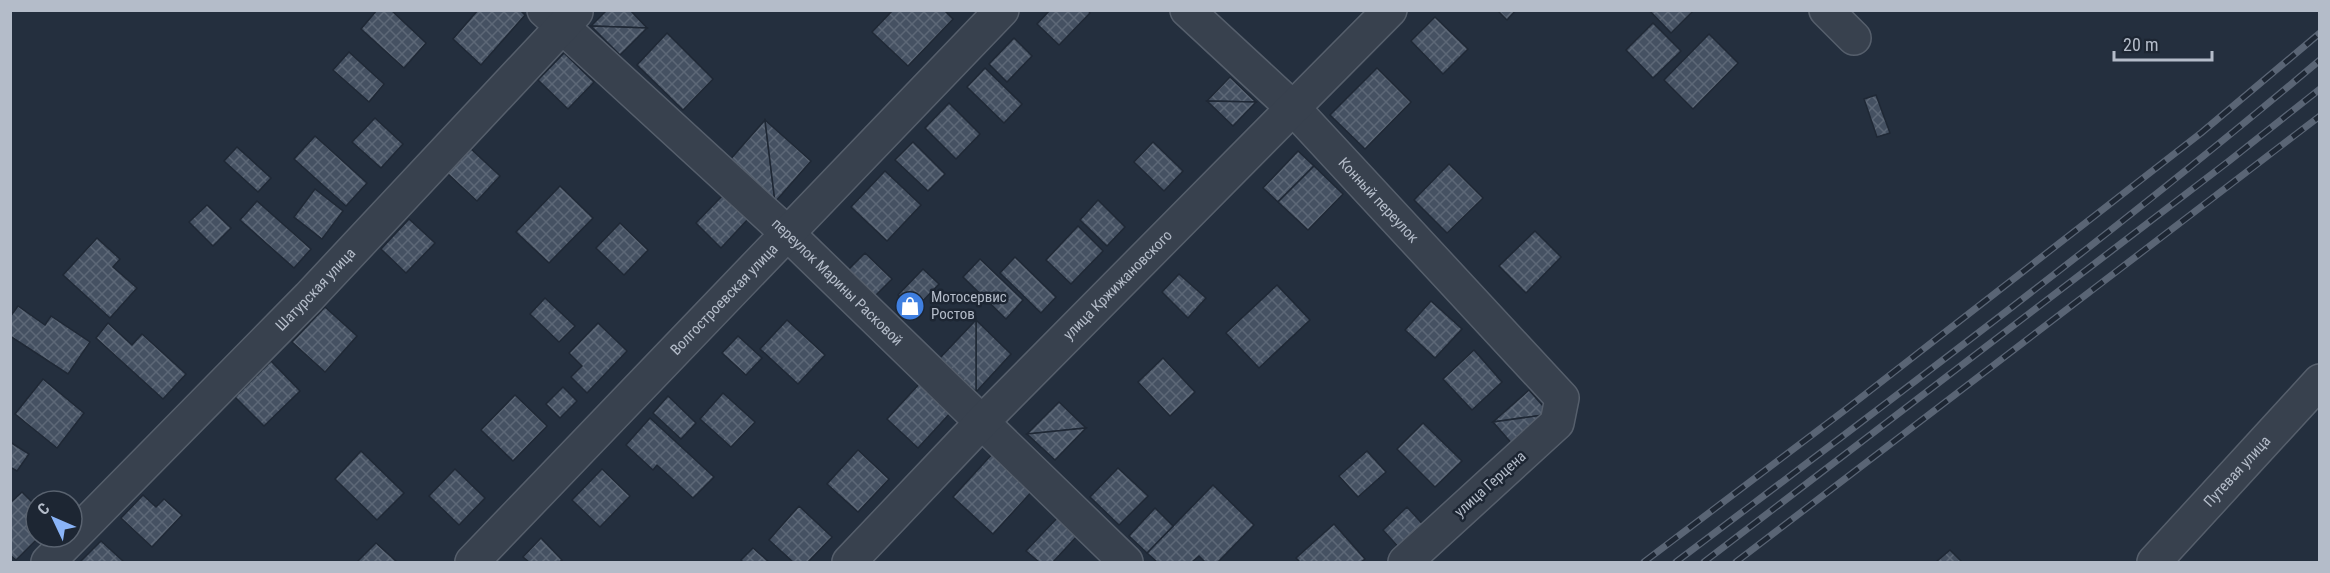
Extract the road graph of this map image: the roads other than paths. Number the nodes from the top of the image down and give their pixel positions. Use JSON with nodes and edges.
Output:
{"nodes":[{"id":1,"x":1002,"y":10,"type":"edge"},
{"id":2,"x":1186,"y":10,"type":"edge"},
{"id":3,"x":1390,"y":10,"type":"edge"},
{"id":4,"x":1826,"y":10,"type":"edge"},
{"id":5,"x":561,"y":16,"type":"edge"},
{"id":6,"x":1854,"y":38,"type":"dead end"},
{"id":7,"x":1294,"y":109,"type":"junction"},
{"id":8,"x":787,"y":233,"type":"junction"},
{"id":9,"x":2319,"y":381,"type":"edge"},
{"id":10,"x":1562,"y":398,"type":"joint"},
{"id":11,"x":981,"y":423,"type":"junction"},
{"id":12,"x":48,"y":562,"type":"edge"},
{"id":13,"x":472,"y":562,"type":"edge"},
{"id":14,"x":849,"y":562,"type":"edge"},
{"id":15,"x":1126,"y":562,"type":"edge"},
{"id":16,"x":1405,"y":562,"type":"edge"},
{"id":17,"x":2154,"y":562,"type":"edge"}],
"edges":[{"from":1,"to":8,"type":"street","name":"Волгостроевская улица"},
{"from":2,"to":7,"type":"street","name":"Конный переулок"},
{"from":3,"to":7,"type":"street","name":"улица Кржижановского"},
{"from":4,"to":6,"type":"street"},
{"from":5,"to":8,"type":"street","name":"переулок Марины Расковой"},
{"from":5,"to":12,"type":"street","name":"Шатурская улица"},
{"from":7,"to":10,"type":"street","name":"Конный переулок"},
{"from":7,"to":11,"type":"street","name":"улица Кржижановского"},
{"from":8,"to":11,"type":"street","name":"переулок Марины Расковой"},
{"from":8,"to":13,"type":"street","name":"Волгостроевская улица"},
{"from":9,"to":17,"type":"street","name":"Путевая улица"},
{"from":10,"to":16,"type":"street","name":"улица Герцена"},
{"from":11,"to":14,"type":"street","name":"улица Кржижановского"},
{"from":11,"to":15,"type":"street","name":"переулок Марины Расковой"}]}
